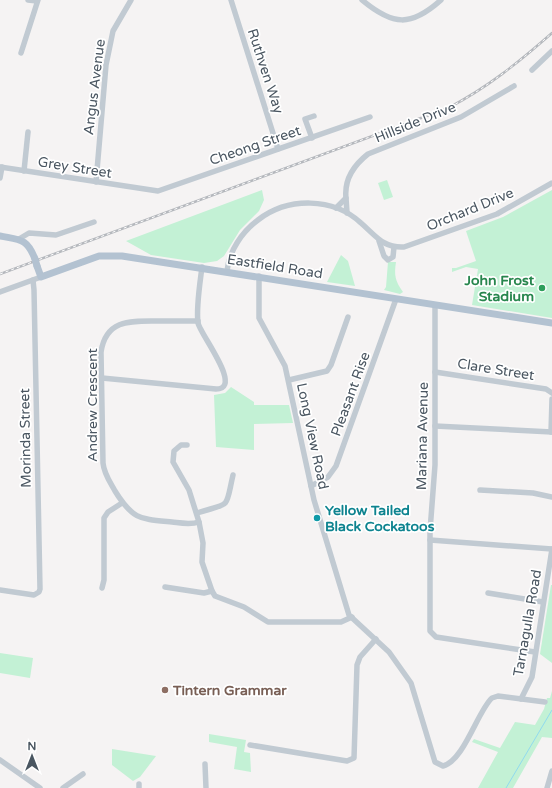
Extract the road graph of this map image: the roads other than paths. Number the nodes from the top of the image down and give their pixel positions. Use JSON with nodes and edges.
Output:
{"nodes":[{"id":1,"x":28,"y":0,"type":"edge"},
{"id":2,"x":131,"y":0,"type":"edge"},
{"id":3,"x":231,"y":0,"type":"edge"},
{"id":4,"x":362,"y":0,"type":"edge"},
{"id":5,"x":441,"y":0,"type":"edge"},
{"id":6,"x":37,"y":1,"type":"edge"},
{"id":7,"x":552,"y":51,"type":"edge"},
{"id":8,"x":20,"y":53,"type":"dead end"},
{"id":9,"x":532,"y":70,"type":"dead end"},
{"id":10,"x":514,"y":86,"type":"dead end"},
{"id":11,"x":314,"y":116,"type":"dead end"},
{"id":12,"x":370,"y":118,"type":"dead end"},
{"id":13,"x":28,"y":132,"type":"dead end"},
{"id":14,"x":312,"y":138,"type":"junction"},
{"id":15,"x":278,"y":149,"type":"junction"},
{"id":16,"x":1,"y":167,"type":"edge"},
{"id":17,"x":24,"y":171,"type":"junction"},
{"id":18,"x":0,"y":178,"type":"edge"},
{"id":19,"x":96,"y":182,"type":"junction"},
{"id":20,"x":552,"y":183,"type":"edge"},
{"id":21,"x":147,"y":190,"type":"joint"},
{"id":22,"x":346,"y":198,"type":"junction"},
{"id":23,"x":336,"y":208,"type":"junction"},
{"id":24,"x":347,"y":213,"type":"junction"},
{"id":25,"x":94,"y":222,"type":"dead end"},
{"id":26,"x":0,"y":236,"type":"edge"},
{"id":27,"x":19,"y":240,"type":"junction"},
{"id":28,"x":379,"y":241,"type":"junction"},
{"id":29,"x":394,"y":247,"type":"junction"},
{"id":30,"x":202,"y":267,"type":"junction"},
{"id":31,"x":227,"y":271,"type":"junction"},
{"id":32,"x":259,"y":276,"type":"junction"},
{"id":33,"x":41,"y":277,"type":"junction"},
{"id":34,"x":33,"y":280,"type":"junction"},
{"id":35,"x":0,"y":292,"type":"edge"},
{"id":36,"x":396,"y":299,"type":"junction"},
{"id":37,"x":435,"y":305,"type":"junction"},
{"id":38,"x":348,"y":317,"type":"dead end"},
{"id":39,"x":198,"y":321,"type":"junction"},
{"id":40,"x":552,"y":323,"type":"edge"},
{"id":41,"x":435,"y":372,"type":"junction"},
{"id":42,"x":102,"y":378,"type":"junction"},
{"id":43,"x":289,"y":380,"type":"junction"},
{"id":44,"x":552,"y":393,"type":"edge"},
{"id":45,"x":552,"y":399,"type":"edge"},
{"id":46,"x":435,"y":426,"type":"junction"},
{"id":47,"x":551,"y":432,"type":"edge"},
{"id":48,"x":188,"y":445,"type":"dead end"},
{"id":49,"x":233,"y":475,"type":"dead end"},
{"id":50,"x":311,"y":486,"type":"junction"},
{"id":51,"x":480,"y":490,"type":"dead end"},
{"id":52,"x":552,"y":497,"type":"edge"},
{"id":53,"x":122,"y":503,"type":"junction"},
{"id":54,"x":197,"y":513,"type":"junction"},
{"id":55,"x":199,"y":522,"type":"junction"},
{"id":56,"x":430,"y":540,"type":"junction"},
{"id":57,"x":552,"y":550,"type":"edge"},
{"id":58,"x":165,"y":587,"type":"dead end"},
{"id":59,"x":102,"y":588,"type":"dead end"},
{"id":60,"x":0,"y":590,"type":"edge"},
{"id":61,"x":212,"y":592,"type":"junction"},
{"id":62,"x":488,"y":593,"type":"dead end"},
{"id":63,"x":543,"y":602,"type":"junction"},
{"id":64,"x":352,"y":617,"type":"junction"},
{"id":65,"x":376,"y":639,"type":"junction"},
{"id":66,"x":535,"y":652,"type":"junction"},
{"id":67,"x":521,"y":699,"type":"junction"},
{"id":68,"x":545,"y":702,"type":"dead end"},
{"id":69,"x":249,"y":746,"type":"dead end"},
{"id":70,"x":0,"y":760,"type":"edge"},
{"id":71,"x":205,"y":764,"type":"dead end"},
{"id":72,"x":552,"y":770,"type":"edge"},
{"id":73,"x":83,"y":774,"type":"dead end"},
{"id":74,"x":40,"y":788,"type":"edge"},
{"id":75,"x":63,"y":788,"type":"edge"},
{"id":76,"x":206,"y":788,"type":"edge"},
{"id":77,"x":547,"y":788,"type":"edge"}],
"edges":[{"from":1,"to":6,"type":"street"},
{"from":2,"to":19,"type":"street","name":"Angus Avenue"},
{"from":3,"to":15,"type":"street","name":"Ruthven Way"},
{"from":4,"to":5,"type":"street"},
{"from":6,"to":8,"type":"street"},
{"from":7,"to":9,"type":"street"},
{"from":10,"to":22,"type":"street","name":"Hillside Drive"},
{"from":11,"to":14,"type":"street"},
{"from":12,"to":14,"type":"street","name":"Cheong Street"},
{"from":13,"to":17,"type":"street"},
{"from":14,"to":15,"type":"street","name":"Cheong Street"},
{"from":15,"to":21,"type":"street","name":"Cheong Street"},
{"from":16,"to":17,"type":"street","name":"Grey Street"},
{"from":16,"to":18,"type":"street"},
{"from":17,"to":19,"type":"street","name":"Grey Street"},
{"from":19,"to":21,"type":"street","name":"Grey Street"},
{"from":20,"to":29,"type":"street","name":"Orchard Drive"},
{"from":22,"to":23,"type":"street"},
{"from":22,"to":24,"type":"street","name":"Hillside Drive"},
{"from":23,"to":24,"type":"street"},
{"from":23,"to":31,"type":"street"},
{"from":24,"to":28,"type":"street"},
{"from":25,"to":27,"type":"street"},
{"from":26,"to":27,"type":"main road"},
{"from":27,"to":33,"type":"main road"},
{"from":28,"to":29,"type":"street"},
{"from":28,"to":29,"type":"street"},
{"from":30,"to":31,"type":"main road","name":"Eastfield Road"},
{"from":30,"to":33,"type":"main road","name":"Eastfield Road"},
{"from":30,"to":39,"type":"street"},
{"from":31,"to":32,"type":"main road","name":"Eastfield Road"},
{"from":32,"to":36,"type":"main road","name":"Eastfield Road"},
{"from":32,"to":43,"type":"street","name":"Long View Road"},
{"from":33,"to":34,"type":"street"},
{"from":34,"to":35,"type":"street"},
{"from":34,"to":60,"type":"street","name":"Morinda Street"},
{"from":36,"to":37,"type":"main road","name":"Eastfield Road"},
{"from":36,"to":50,"type":"street","name":"Pleasant Rise"},
{"from":37,"to":40,"type":"main road","name":"Eastfield Road"},
{"from":37,"to":41,"type":"street","name":"Mariana Avenue"},
{"from":38,"to":43,"type":"street"},
{"from":39,"to":42,"type":"street","name":"Andrew Crescent"},
{"from":39,"to":42,"type":"street"},
{"from":41,"to":44,"type":"street","name":"Clare Street"},
{"from":41,"to":46,"type":"street","name":"Mariana Avenue"},
{"from":42,"to":53,"type":"street","name":"Andrew Crescent"},
{"from":43,"to":50,"type":"street","name":"Long View Road"},
{"from":45,"to":47,"type":"street"},
{"from":46,"to":47,"type":"street"},
{"from":46,"to":56,"type":"street","name":"Mariana Avenue"},
{"from":48,"to":54,"type":"street"},
{"from":49,"to":54,"type":"street"},
{"from":50,"to":64,"type":"street","name":"Long View Road"},
{"from":51,"to":52,"type":"street"},
{"from":53,"to":55,"type":"street","name":"Andrew Crescent"},
{"from":53,"to":59,"type":"street"},
{"from":54,"to":55,"type":"street"},
{"from":55,"to":61,"type":"street"},
{"from":56,"to":57,"type":"street"},
{"from":56,"to":66,"type":"street","name":"Mariana Avenue"},
{"from":57,"to":63,"type":"street","name":"Tarnagulla Road"},
{"from":58,"to":61,"type":"street"},
{"from":61,"to":64,"type":"street"},
{"from":62,"to":63,"type":"street"},
{"from":63,"to":66,"type":"street","name":"Tarnagulla Road"},
{"from":64,"to":65,"type":"street","name":"Long View Road"},
{"from":65,"to":67,"type":"street","name":"Long View Road"},
{"from":65,"to":69,"type":"street"},
{"from":66,"to":67,"type":"street","name":"Tarnagulla Road"},
{"from":67,"to":68,"type":"street","name":"Long View Road"},
{"from":70,"to":74,"type":"street"},
{"from":71,"to":76,"type":"street"},
{"from":72,"to":77,"type":"street"},
{"from":73,"to":75,"type":"street"}]}
